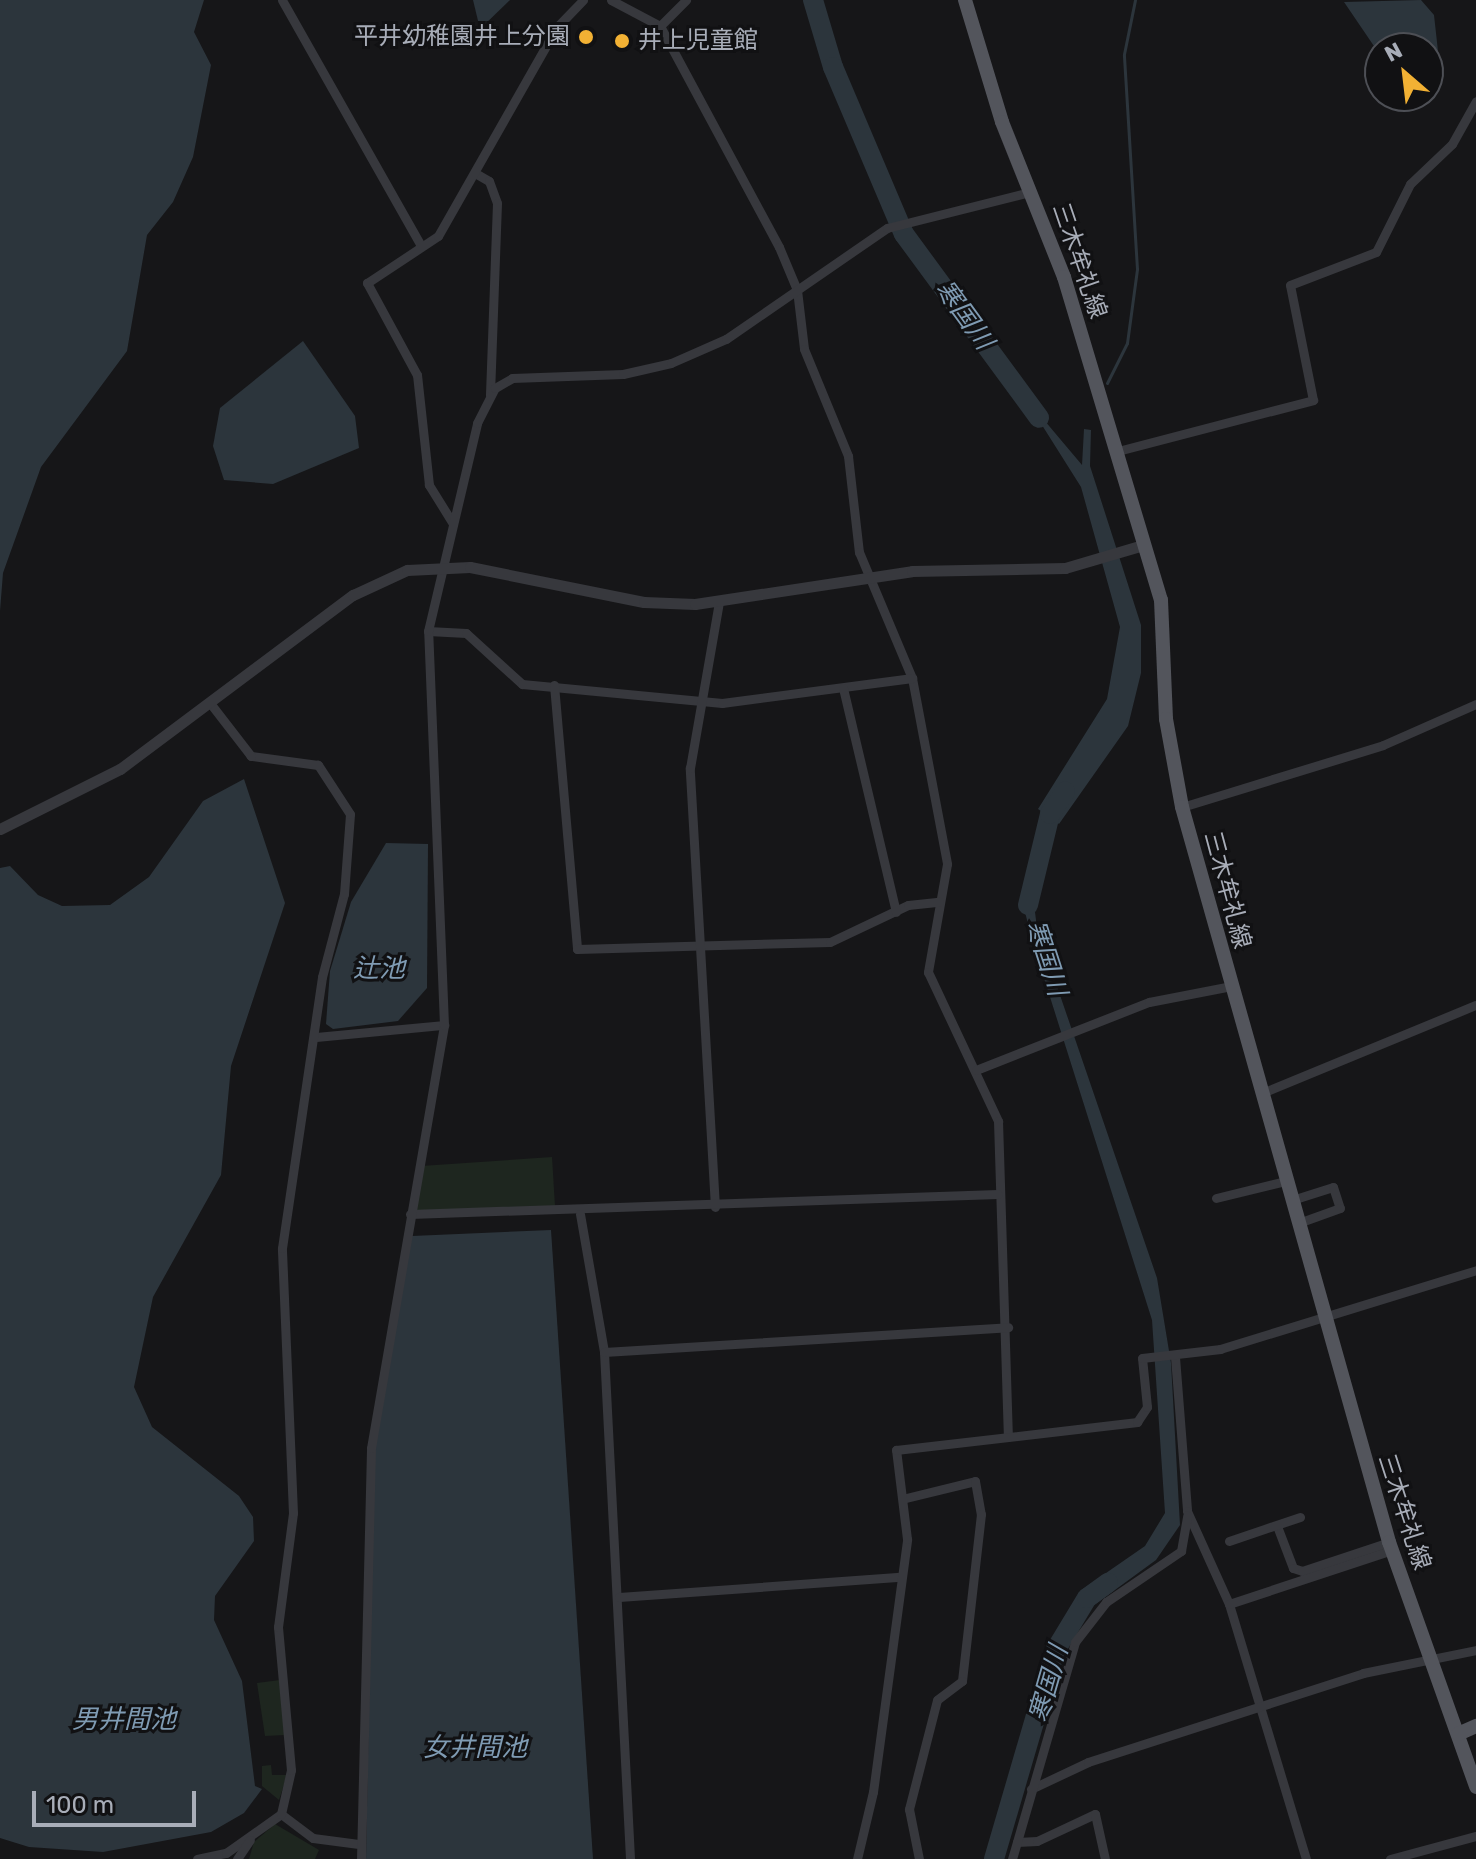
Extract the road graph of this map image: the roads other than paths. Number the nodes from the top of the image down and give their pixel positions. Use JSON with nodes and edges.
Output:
{"nodes":[{"id":1,"x":282,"y":0,"type":"edge"},
{"id":2,"x":583,"y":0,"type":"edge"},
{"id":3,"x":611,"y":0,"type":"edge"},
{"id":4,"x":686,"y":0,"type":"edge"},
{"id":5,"x":965,"y":0,"type":"edge"},
{"id":6,"x":660,"y":26,"type":"junction"},
{"id":7,"x":1476,"y":101,"type":"edge"},
{"id":8,"x":475,"y":173,"type":"junction"},
{"id":9,"x":1030,"y":192,"type":"junction"},
{"id":10,"x":420,"y":244,"type":"junction"},
{"id":11,"x":797,"y":290,"type":"junction"},
{"id":12,"x":490,"y":395,"type":"junction"},
{"id":13,"x":1114,"y":452,"type":"junction"},
{"id":14,"x":452,"y":522,"type":"junction"},
{"id":15,"x":1143,"y":545,"type":"junction"},
{"id":16,"x":441,"y":565,"type":"junction"},
{"id":17,"x":869,"y":577,"type":"junction"},
{"id":18,"x":719,"y":601,"type":"junction"},
{"id":19,"x":428,"y":631,"type":"junction"},
{"id":20,"x":912,"y":678,"type":"junction"},
{"id":21,"x":554,"y":685,"type":"junction"},
{"id":22,"x":843,"y":688,"type":"junction"},
{"id":23,"x":697,"y":701,"type":"junction"},
{"id":24,"x":210,"y":703,"type":"junction"},
{"id":25,"x":1476,"y":704,"type":"edge"},
{"id":26,"x":1182,"y":807,"type":"junction"},
{"id":27,"x":0,"y":829,"type":"edge"},
{"id":28,"x":939,"y":902,"type":"junction"},
{"id":29,"x":896,"y":912,"type":"junction"},
{"id":30,"x":704,"y":949,"type":"junction"},
{"id":31,"x":1231,"y":986,"type":"junction"},
{"id":32,"x":1476,"y":1005,"type":"edge"},
{"id":33,"x":444,"y":1025,"type":"junction"},
{"id":34,"x":316,"y":1037,"type":"junction"},
{"id":35,"x":976,"y":1070,"type":"junction"},
{"id":36,"x":1262,"y":1093,"type":"junction"},
{"id":37,"x":1286,"y":1181,"type":"junction"},
{"id":38,"x":998,"y":1194,"type":"junction"},
{"id":39,"x":1216,"y":1198,"type":"dead end"},
{"id":40,"x":1292,"y":1200,"type":"junction"},
{"id":41,"x":715,"y":1207,"type":"junction"},
{"id":42,"x":410,"y":1214,"type":"junction"},
{"id":43,"x":580,"y":1214,"type":"junction"},
{"id":44,"x":1298,"y":1223,"type":"junction"},
{"id":45,"x":1476,"y":1270,"type":"edge"},
{"id":46,"x":1322,"y":1317,"type":"junction"},
{"id":47,"x":1008,"y":1327,"type":"junction"},
{"id":48,"x":604,"y":1352,"type":"junction"},
{"id":49,"x":1175,"y":1357,"type":"junction"},
{"id":50,"x":1008,"y":1437,"type":"junction"},
{"id":51,"x":906,"y":1498,"type":"junction"},
{"id":52,"x":1187,"y":1511,"type":"junction"},
{"id":53,"x":1300,"y":1517,"type":"dead end"},
{"id":54,"x":1277,"y":1526,"type":"junction"},
{"id":55,"x":1229,"y":1541,"type":"dead end"},
{"id":56,"x":1390,"y":1546,"type":"junction"},
{"id":57,"x":900,"y":1577,"type":"junction"},
{"id":58,"x":619,"y":1597,"type":"junction"},
{"id":59,"x":1229,"y":1604,"type":"junction"},
{"id":60,"x":1476,"y":1650,"type":"edge"},
{"id":61,"x":1432,"y":1664,"type":"junction"},
{"id":62,"x":1261,"y":1710,"type":"junction"},
{"id":63,"x":1476,"y":1726,"type":"edge"},
{"id":64,"x":1458,"y":1734,"type":"junction"},
{"id":65,"x":1476,"y":1787,"type":"edge"},
{"id":66,"x":1031,"y":1789,"type":"junction"},
{"id":67,"x":281,"y":1814,"type":"junction"},
{"id":68,"x":1476,"y":1836,"type":"edge"},
{"id":69,"x":250,"y":1840,"type":"junction"},
{"id":70,"x":1017,"y":1842,"type":"junction"},
{"id":71,"x":359,"y":1844,"type":"junction"},
{"id":72,"x":861,"y":1858,"type":"edge"},
{"id":73,"x":197,"y":1859,"type":"edge"},
{"id":74,"x":237,"y":1859,"type":"edge"},
{"id":75,"x":361,"y":1859,"type":"edge"},
{"id":76,"x":630,"y":1859,"type":"edge"},
{"id":77,"x":919,"y":1859,"type":"edge"},
{"id":78,"x":1012,"y":1859,"type":"edge"},
{"id":79,"x":1105,"y":1859,"type":"edge"},
{"id":80,"x":1306,"y":1859,"type":"edge"},
{"id":81,"x":1390,"y":1859,"type":"edge"}],
"edges":[{"from":1,"to":10,"type":"street"},
{"from":2,"to":8,"type":"street"},
{"from":3,"to":6,"type":"street"},
{"from":4,"to":6,"type":"street"},
{"from":5,"to":9,"type":"main road","name":"三木牟礼線"},
{"from":6,"to":11,"type":"street"},
{"from":7,"to":13,"type":"street"},
{"from":8,"to":10,"type":"street"},
{"from":8,"to":12,"type":"street"},
{"from":9,"to":11,"type":"street"},
{"from":9,"to":13,"type":"main road","name":"三木牟礼線"},
{"from":10,"to":14,"type":"street"},
{"from":11,"to":12,"type":"street"},
{"from":11,"to":17,"type":"street"},
{"from":12,"to":14,"type":"street"},
{"from":13,"to":15,"type":"main road","name":"三木牟礼線"},
{"from":14,"to":16,"type":"street"},
{"from":15,"to":17,"type":"street"},
{"from":15,"to":26,"type":"main road","name":"三木牟礼線"},
{"from":16,"to":18,"type":"street"},
{"from":16,"to":19,"type":"street"},
{"from":16,"to":24,"type":"street"},
{"from":17,"to":18,"type":"street"},
{"from":17,"to":20,"type":"street"},
{"from":18,"to":23,"type":"street"},
{"from":19,"to":21,"type":"street"},
{"from":19,"to":33,"type":"street"},
{"from":20,"to":22,"type":"street"},
{"from":20,"to":28,"type":"street"},
{"from":21,"to":23,"type":"street"},
{"from":21,"to":30,"type":"street"},
{"from":22,"to":23,"type":"street"},
{"from":22,"to":29,"type":"street"},
{"from":23,"to":30,"type":"street"},
{"from":24,"to":27,"type":"street"},
{"from":24,"to":34,"type":"street"},
{"from":25,"to":26,"type":"street"},
{"from":26,"to":31,"type":"main road","name":"三木牟礼線"},
{"from":28,"to":29,"type":"street"},
{"from":28,"to":35,"type":"street"},
{"from":29,"to":30,"type":"street"},
{"from":30,"to":41,"type":"street"},
{"from":31,"to":35,"type":"street"},
{"from":31,"to":36,"type":"main road","name":"三木牟礼線"},
{"from":32,"to":36,"type":"street"},
{"from":33,"to":34,"type":"street"},
{"from":33,"to":42,"type":"street"},
{"from":34,"to":67,"type":"street"},
{"from":35,"to":38,"type":"street"},
{"from":36,"to":37,"type":"main road","name":"三木牟礼線"},
{"from":37,"to":39,"type":"street"},
{"from":37,"to":40,"type":"main road","name":"三木牟礼線"},
{"from":38,"to":41,"type":"street"},
{"from":38,"to":47,"type":"street"},
{"from":40,"to":44,"type":"main road","name":"三木牟礼線"},
{"from":40,"to":44,"type":"street"},
{"from":41,"to":43,"type":"street"},
{"from":42,"to":43,"type":"street"},
{"from":42,"to":71,"type":"street"},
{"from":43,"to":48,"type":"street"},
{"from":44,"to":46,"type":"main road","name":"三木牟礼線"},
{"from":45,"to":46,"type":"street"},
{"from":46,"to":49,"type":"street"},
{"from":46,"to":56,"type":"main road","name":"三木牟礼線"},
{"from":47,"to":48,"type":"street"},
{"from":47,"to":50,"type":"street"},
{"from":48,"to":58,"type":"street"},
{"from":49,"to":50,"type":"street"},
{"from":49,"to":52,"type":"street"},
{"from":50,"to":51,"type":"street"},
{"from":51,"to":57,"type":"street"},
{"from":51,"to":77,"type":"street"},
{"from":52,"to":59,"type":"street"},
{"from":52,"to":66,"type":"street"},
{"from":53,"to":54,"type":"street"},
{"from":54,"to":55,"type":"street"},
{"from":54,"to":56,"type":"street"},
{"from":56,"to":59,"type":"street"},
{"from":56,"to":61,"type":"main road","name":"三木牟礼線"},
{"from":57,"to":58,"type":"street"},
{"from":57,"to":72,"type":"street"},
{"from":58,"to":76,"type":"street"},
{"from":59,"to":62,"type":"street"},
{"from":60,"to":61,"type":"street"},
{"from":61,"to":62,"type":"street"},
{"from":61,"to":64,"type":"main road","name":"三木牟礼線"},
{"from":62,"to":66,"type":"street"},
{"from":62,"to":80,"type":"street"},
{"from":63,"to":64,"type":"main road"},
{"from":64,"to":65,"type":"main road","name":"三木牟礼線"},
{"from":66,"to":70,"type":"street"},
{"from":67,"to":69,"type":"street"},
{"from":67,"to":71,"type":"street"},
{"from":68,"to":81,"type":"street"},
{"from":69,"to":73,"type":"street"},
{"from":69,"to":74,"type":"street"},
{"from":70,"to":78,"type":"street"},
{"from":70,"to":79,"type":"street"},
{"from":71,"to":75,"type":"street"}]}
